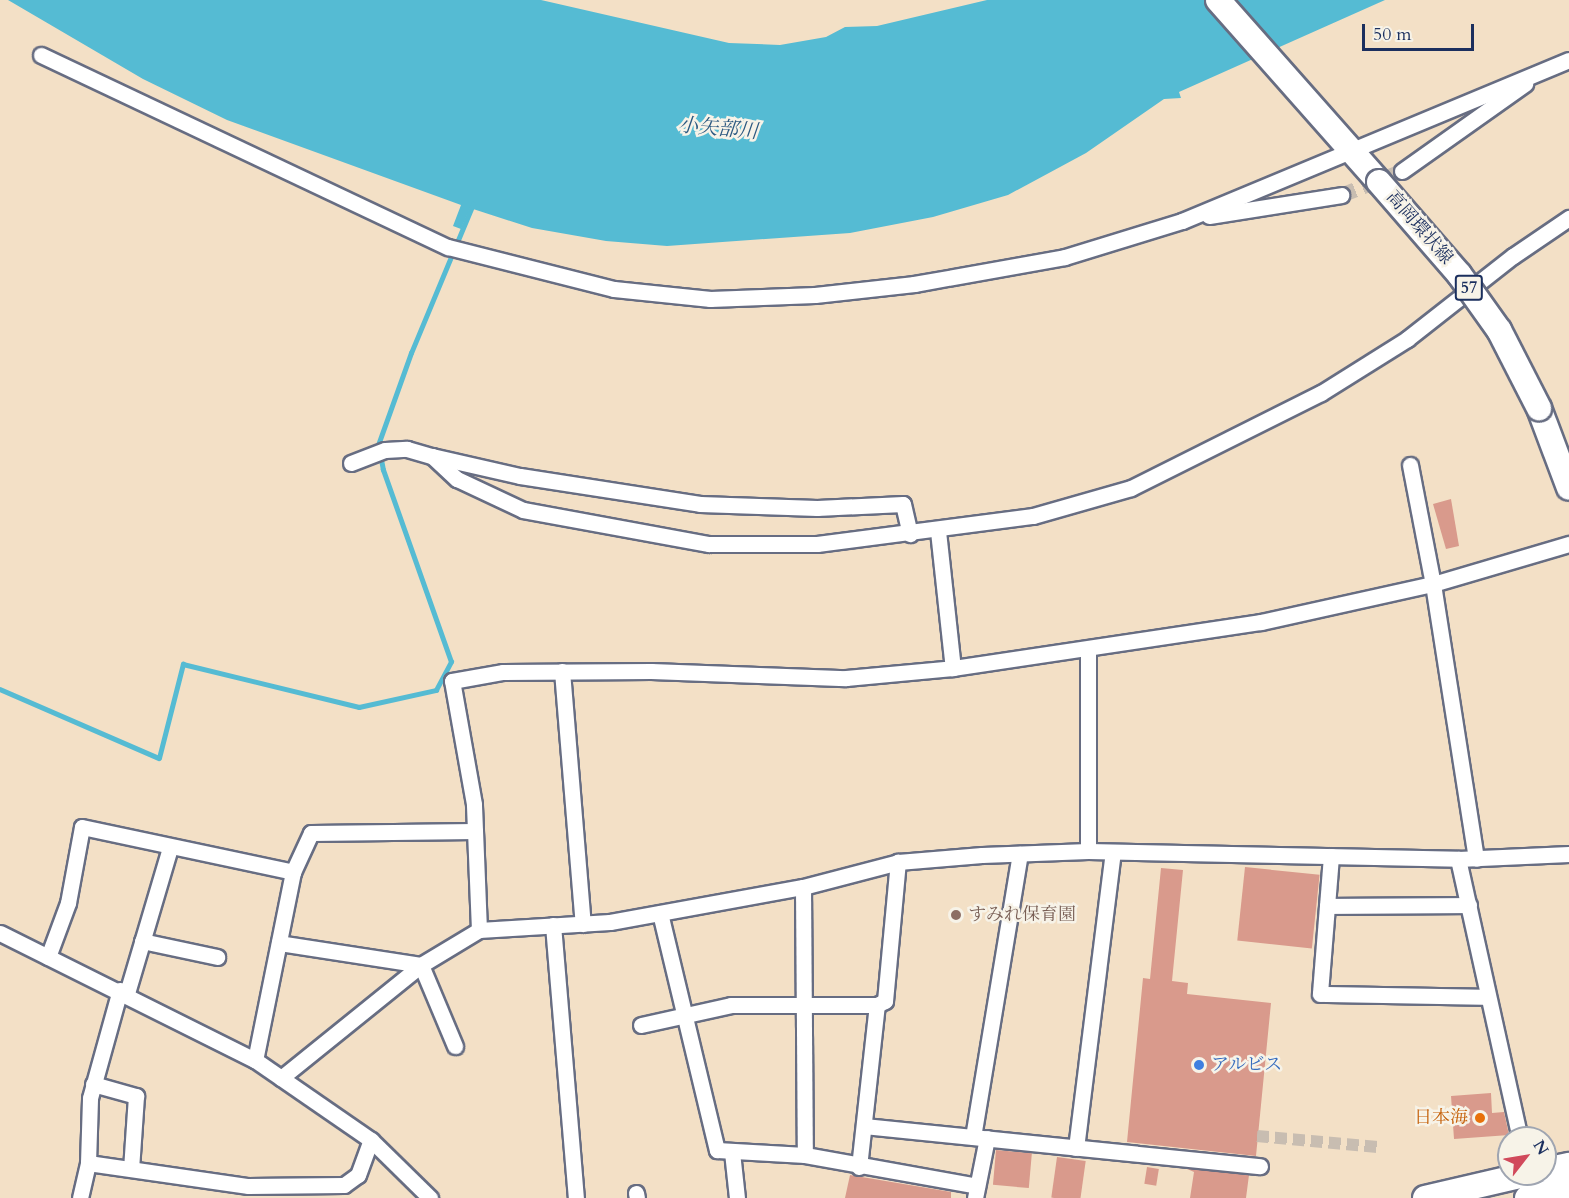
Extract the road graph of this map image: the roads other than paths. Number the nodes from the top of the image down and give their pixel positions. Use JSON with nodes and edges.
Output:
{"nodes":[{"id":1,"x":1218,"y":0,"type":"edge"},
{"id":2,"x":41,"y":55,"type":"dead end"},
{"id":3,"x":1569,"y":60,"type":"edge"},
{"id":4,"x":1552,"y":66,"type":"junction"},
{"id":5,"x":1348,"y":148,"type":"junction"},
{"id":6,"x":1402,"y":171,"type":"tunnel mouth"},
{"id":7,"x":1341,"y":195,"type":"tunnel mouth"},
{"id":8,"x":1569,"y":218,"type":"edge"},
{"id":9,"x":1182,"y":221,"type":"junction"},
{"id":10,"x":432,"y":456,"type":"junction"},
{"id":11,"x":351,"y":463,"type":"dead end"},
{"id":12,"x":1410,"y":465,"type":"dead end"},
{"id":13,"x":1569,"y":488,"type":"edge"},
{"id":14,"x":938,"y":531,"type":"junction"},
{"id":15,"x":910,"y":534,"type":"junction"},
{"id":16,"x":1569,"y":544,"type":"edge"},
{"id":17,"x":1433,"y":584,"type":"junction"},
{"id":18,"x":1088,"y":649,"type":"junction"},
{"id":19,"x":953,"y":668,"type":"junction"},
{"id":20,"x":562,"y":671,"type":"junction"},
{"id":21,"x":475,"y":831,"type":"junction"},
{"id":22,"x":170,"y":848,"type":"junction"},
{"id":23,"x":1088,"y":851,"type":"junction"},
{"id":24,"x":1113,"y":852,"type":"junction"},
{"id":25,"x":1020,"y":854,"type":"junction"},
{"id":26,"x":1569,"y":854,"type":"edge"},
{"id":27,"x":1330,"y":856,"type":"junction"},
{"id":28,"x":1458,"y":859,"type":"junction"},
{"id":29,"x":1476,"y":859,"type":"junction"},
{"id":30,"x":898,"y":862,"type":"junction"},
{"id":31,"x":293,"y":872,"type":"junction"},
{"id":32,"x":803,"y":886,"type":"junction"},
{"id":33,"x":1469,"y":905,"type":"junction"},
{"id":34,"x":1327,"y":906,"type":"junction"},
{"id":35,"x":660,"y":913,"type":"junction"},
{"id":36,"x":583,"y":924,"type":"junction"},
{"id":37,"x":553,"y":925,"type":"junction"},
{"id":38,"x":479,"y":930,"type":"junction"},
{"id":39,"x":0,"y":933,"type":"edge"},
{"id":40,"x":142,"y":941,"type":"junction"},
{"id":41,"x":279,"y":943,"type":"junction"},
{"id":42,"x":48,"y":957,"type":"junction"},
{"id":43,"x":217,"y":957,"type":"dead end"},
{"id":44,"x":421,"y":965,"type":"junction"},
{"id":45,"x":123,"y":992,"type":"junction"},
{"id":46,"x":1488,"y":997,"type":"junction"},
{"id":47,"x":804,"y":1004,"type":"junction"},
{"id":48,"x":878,"y":1005,"type":"junction"},
{"id":49,"x":684,"y":1014,"type":"junction"},
{"id":50,"x":641,"y":1025,"type":"dead end"},
{"id":51,"x":455,"y":1046,"type":"dead end"},
{"id":52,"x":255,"y":1060,"type":"junction"},
{"id":53,"x":281,"y":1078,"type":"junction"},
{"id":54,"x":93,"y":1084,"type":"junction"},
{"id":55,"x":864,"y":1126,"type":"junction"},
{"id":56,"x":1517,"y":1126,"type":"edge"},
{"id":57,"x":980,"y":1138,"type":"junction"},
{"id":58,"x":371,"y":1140,"type":"junction"},
{"id":59,"x":1076,"y":1148,"type":"junction"},
{"id":60,"x":732,"y":1152,"type":"junction"},
{"id":61,"x":805,"y":1155,"type":"junction"},
{"id":62,"x":88,"y":1163,"type":"junction"},
{"id":63,"x":1260,"y":1166,"type":"dead end"},
{"id":64,"x":859,"y":1167,"type":"junction"},
{"id":65,"x":131,"y":1169,"type":"junction"},
{"id":66,"x":1508,"y":1186,"type":"edge"},
{"id":67,"x":1553,"y":1186,"type":"edge"},
{"id":68,"x":1569,"y":1188,"type":"edge"},
{"id":69,"x":248,"y":1192,"type":"edge"},
{"id":70,"x":976,"y":1192,"type":"edge"},
{"id":71,"x":80,"y":1198,"type":"edge"},
{"id":72,"x":430,"y":1198,"type":"edge"},
{"id":73,"x":576,"y":1198,"type":"edge"},
{"id":74,"x":737,"y":1198,"type":"edge"},
{"id":75,"x":1425,"y":1198,"type":"edge"}],
"edges":[{"from":1,"to":5,"type":"main road","name":"高岡環状線","number":"57"},
{"from":2,"to":9,"type":"street"},
{"from":3,"to":4,"type":"street"},
{"from":4,"to":5,"type":"street"},
{"from":4,"to":6,"type":"street"},
{"from":5,"to":9,"type":"street"},
{"from":5,"to":13,"type":"main road","name":"高岡環状線","number":"57","bridge":true},
{"from":7,"to":9,"type":"street"},
{"from":8,"to":14,"type":"street"},
{"from":10,"to":11,"type":"street"},
{"from":10,"to":15,"type":"street"},
{"from":10,"to":15,"type":"street"},
{"from":12,"to":17,"type":"street"},
{"from":14,"to":15,"type":"street"},
{"from":14,"to":19,"type":"street"},
{"from":16,"to":17,"type":"street"},
{"from":17,"to":18,"type":"street"},
{"from":17,"to":29,"type":"street"},
{"from":18,"to":19,"type":"street"},
{"from":18,"to":23,"type":"street"},
{"from":19,"to":20,"type":"street"},
{"from":20,"to":21,"type":"street"},
{"from":20,"to":36,"type":"street"},
{"from":21,"to":31,"type":"street"},
{"from":21,"to":38,"type":"street"},
{"from":22,"to":31,"type":"street"},
{"from":22,"to":40,"type":"street"},
{"from":22,"to":42,"type":"street"},
{"from":23,"to":24,"type":"street"},
{"from":23,"to":25,"type":"street"},
{"from":24,"to":27,"type":"street"},
{"from":24,"to":59,"type":"street"},
{"from":25,"to":30,"type":"street"},
{"from":25,"to":57,"type":"street"},
{"from":26,"to":29,"type":"street"},
{"from":27,"to":28,"type":"street"},
{"from":27,"to":34,"type":"street"},
{"from":28,"to":29,"type":"street"},
{"from":28,"to":33,"type":"street"},
{"from":30,"to":32,"type":"street"},
{"from":30,"to":48,"type":"street"},
{"from":31,"to":41,"type":"street"},
{"from":32,"to":35,"type":"street"},
{"from":32,"to":47,"type":"street"},
{"from":33,"to":34,"type":"street"},
{"from":33,"to":46,"type":"street"},
{"from":34,"to":46,"type":"street"},
{"from":35,"to":36,"type":"street"},
{"from":35,"to":49,"type":"street"},
{"from":36,"to":37,"type":"street"},
{"from":37,"to":38,"type":"street"},
{"from":37,"to":73,"type":"street"},
{"from":38,"to":44,"type":"street"},
{"from":39,"to":42,"type":"street"},
{"from":40,"to":43,"type":"street"},
{"from":40,"to":45,"type":"street"},
{"from":41,"to":44,"type":"street"},
{"from":41,"to":52,"type":"street"},
{"from":42,"to":45,"type":"street"},
{"from":44,"to":51,"type":"street"},
{"from":44,"to":53,"type":"street"},
{"from":45,"to":52,"type":"street"},
{"from":45,"to":54,"type":"street"},
{"from":46,"to":56,"type":"street"},
{"from":47,"to":48,"type":"street"},
{"from":47,"to":49,"type":"street"},
{"from":47,"to":61,"type":"street"},
{"from":48,"to":55,"type":"street"},
{"from":49,"to":50,"type":"street"},
{"from":49,"to":60,"type":"street"},
{"from":52,"to":53,"type":"street"},
{"from":53,"to":58,"type":"street"},
{"from":54,"to":62,"type":"street"},
{"from":54,"to":65,"type":"street"},
{"from":55,"to":57,"type":"street"},
{"from":55,"to":64,"type":"street"},
{"from":57,"to":59,"type":"street"},
{"from":57,"to":70,"type":"street"},
{"from":58,"to":69,"type":"street"},
{"from":58,"to":72,"type":"street"},
{"from":59,"to":63,"type":"street"},
{"from":60,"to":61,"type":"street"},
{"from":60,"to":74,"type":"street"},
{"from":61,"to":64,"type":"street"},
{"from":62,"to":65,"type":"street"},
{"from":62,"to":71,"type":"street"},
{"from":64,"to":70,"type":"street"},
{"from":65,"to":69,"type":"street"},
{"from":66,"to":75,"type":"main road"},
{"from":67,"to":68,"type":"main road"}]}
